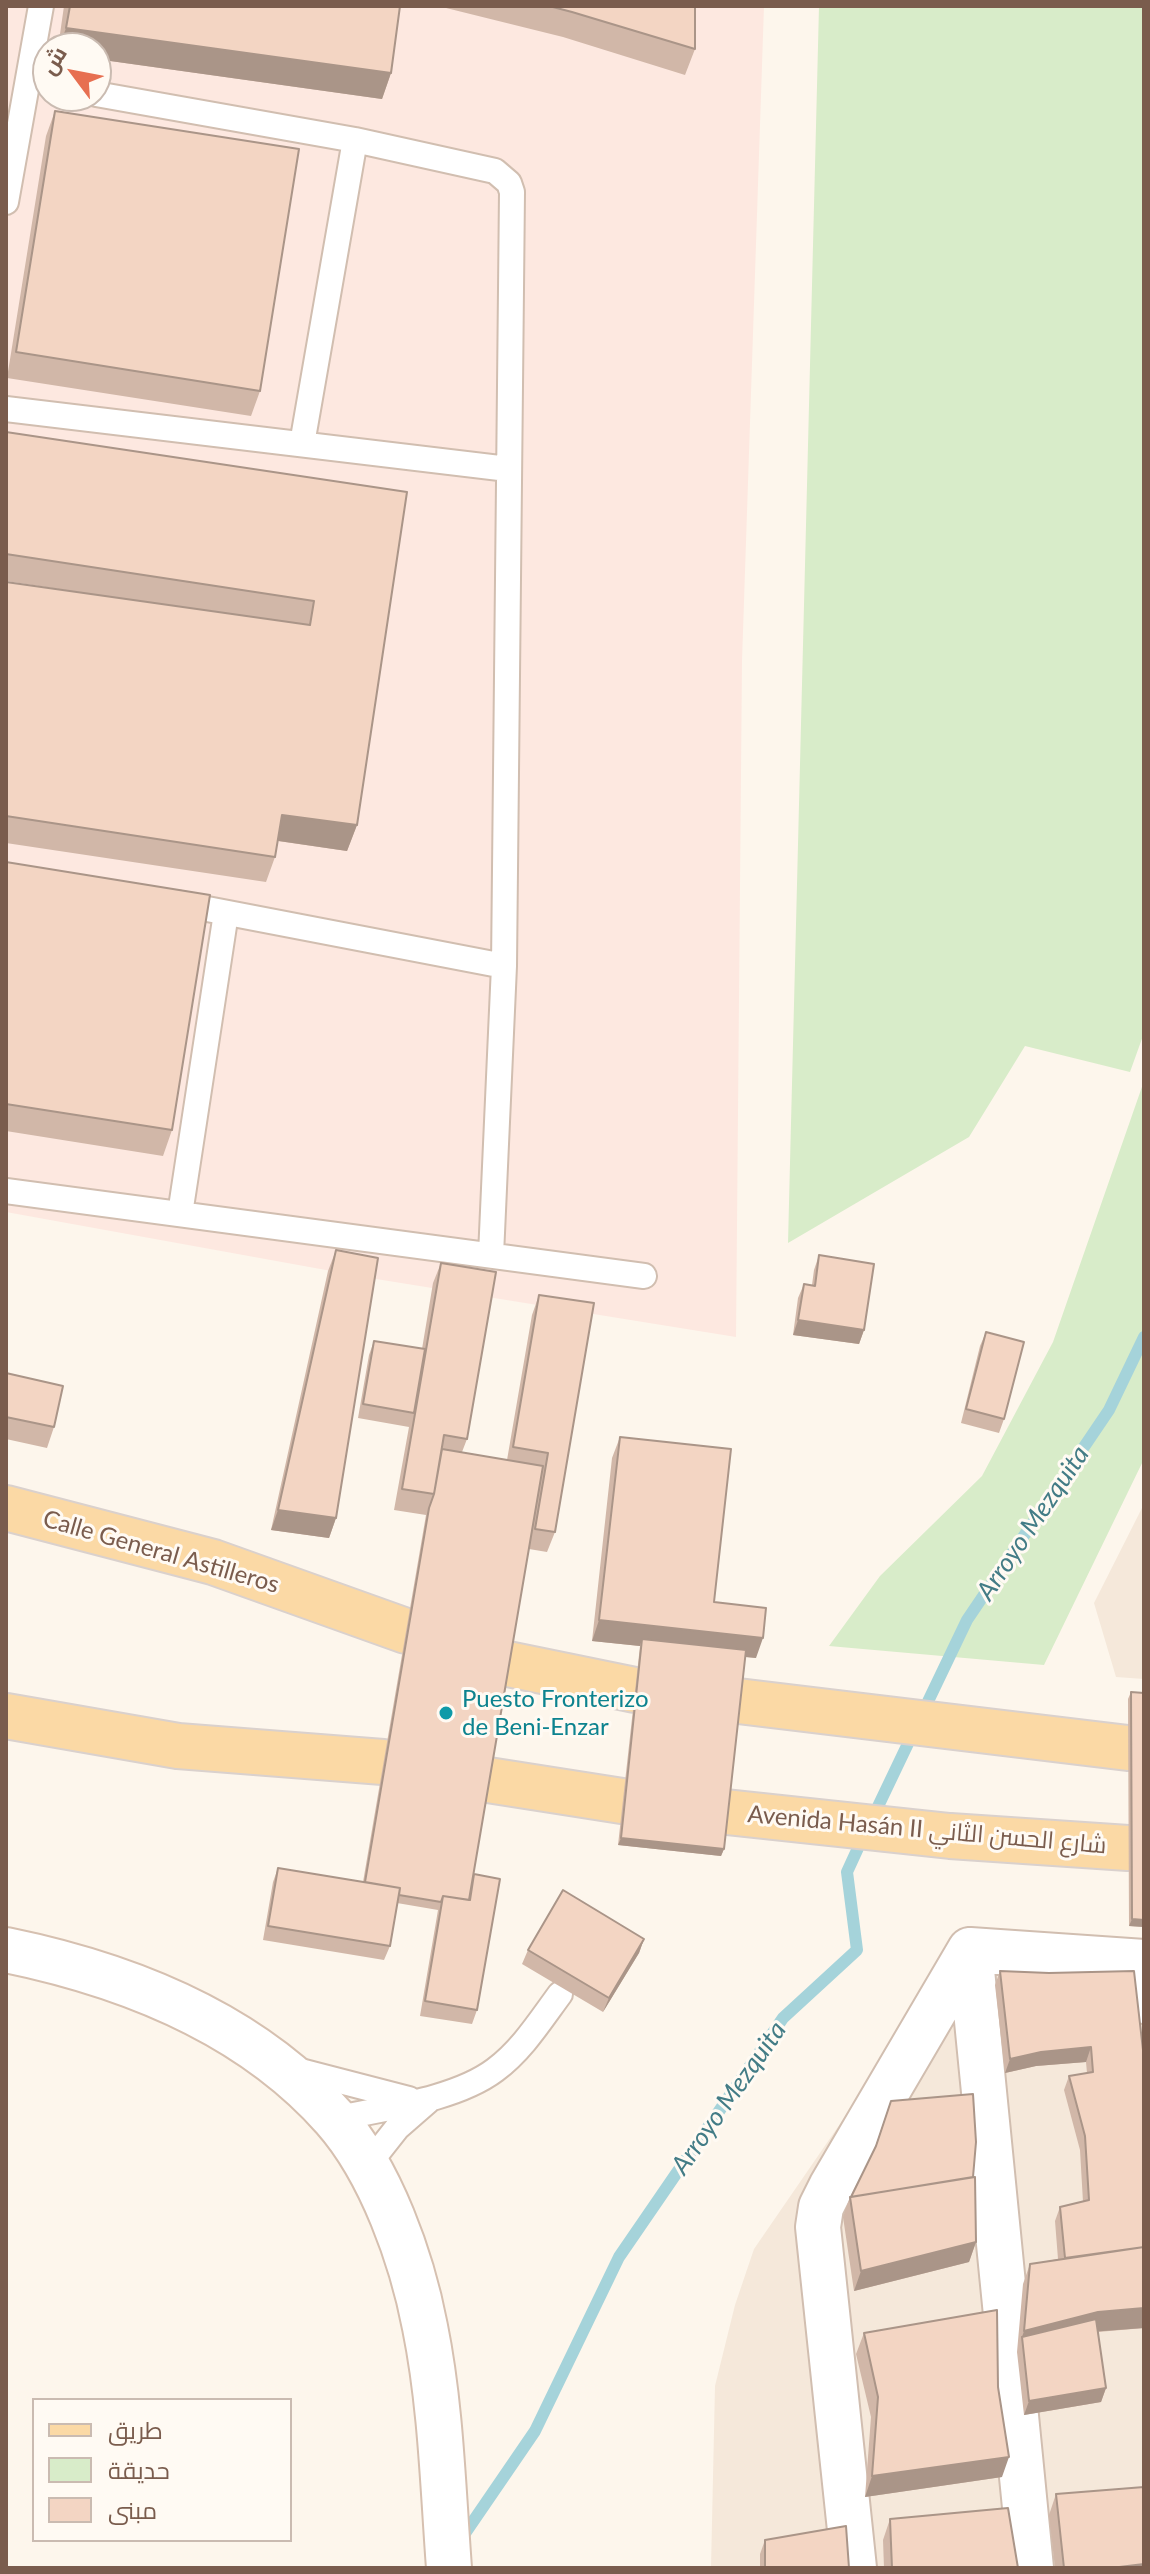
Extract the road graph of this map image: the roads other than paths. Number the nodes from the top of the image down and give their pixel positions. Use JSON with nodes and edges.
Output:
{"nodes":[{"id":1,"x":41,"y":6,"type":"edge"},
{"id":2,"x":40,"y":32,"type":"edge"},
{"id":3,"x":112,"y":97,"type":"edge"},
{"id":4,"x":32,"y":103,"type":"edge"},
{"id":5,"x":355,"y":140,"type":"junction"},
{"id":6,"x":6,"y":202,"type":"edge"},
{"id":7,"x":6,"y":409,"type":"edge"},
{"id":8,"x":302,"y":444,"type":"junction"},
{"id":9,"x":508,"y":469,"type":"junction"},
{"id":10,"x":153,"y":899,"type":"edge"},
{"id":11,"x":226,"y":913,"type":"junction"},
{"id":12,"x":504,"y":966,"type":"junction"},
{"id":13,"x":6,"y":1191,"type":"edge"},
{"id":14,"x":180,"y":1214,"type":"junction"},
{"id":15,"x":491,"y":1255,"type":"junction"},
{"id":16,"x":644,"y":1276,"type":"dead end"},
{"id":17,"x":6,"y":1508,"type":"edge"},
{"id":18,"x":406,"y":1631,"type":"edge"},
{"id":19,"x":508,"y":1664,"type":"edge"},
{"id":20,"x":635,"y":1690,"type":"edge"},
{"id":21,"x":738,"y":1701,"type":"edge"},
{"id":22,"x":6,"y":1716,"type":"edge"},
{"id":23,"x":1128,"y":1748,"type":"edge"},
{"id":24,"x":383,"y":1762,"type":"edge"},
{"id":25,"x":488,"y":1780,"type":"edge"},
{"id":26,"x":622,"y":1801,"type":"edge"},
{"id":27,"x":734,"y":1813,"type":"dead end"},
{"id":28,"x":1128,"y":1848,"type":"edge"},
{"id":29,"x":6,"y":1950,"type":"edge"},
{"id":30,"x":970,"y":1950,"type":"junction"},
{"id":31,"x":1143,"y":1975,"type":"edge"},
{"id":32,"x":560,"y":1994,"type":"dead end"},
{"id":33,"x":276,"y":2064,"type":"junction"},
{"id":34,"x":425,"y":2099,"type":"junction"},
{"id":35,"x":335,"y":2119,"type":"junction"},
{"id":36,"x":367,"y":2166,"type":"junction"},
{"id":37,"x":1069,"y":2502,"type":"edge"},
{"id":38,"x":1009,"y":2509,"type":"junction"},
{"id":39,"x":852,"y":2537,"type":"edge"},
{"id":40,"x":449,"y":2568,"type":"edge"},
{"id":41,"x":1031,"y":2568,"type":"edge"}],
"edges":[{"from":1,"to":2,"type":"lane"},
{"from":3,"to":5,"type":"lane"},
{"from":4,"to":6,"type":"lane"},
{"from":5,"to":8,"type":"lane"},
{"from":5,"to":9,"type":"lane"},
{"from":7,"to":8,"type":"lane"},
{"from":8,"to":9,"type":"lane"},
{"from":9,"to":12,"type":"lane"},
{"from":10,"to":11,"type":"lane"},
{"from":11,"to":12,"type":"lane"},
{"from":11,"to":14,"type":"lane"},
{"from":12,"to":15,"type":"lane"},
{"from":13,"to":14,"type":"lane"},
{"from":14,"to":15,"type":"lane"},
{"from":15,"to":16,"type":"lane"},
{"from":17,"to":18,"type":"main road","name":"Calle General Astilleros"},
{"from":19,"to":20,"type":"main road"},
{"from":21,"to":23,"type":"main road"},
{"from":22,"to":24,"type":"main road"},
{"from":25,"to":26,"type":"main road"},
{"from":27,"to":28,"type":"main road","name":"Avenida Hasán II شارع الحسن الثاني"},
{"from":29,"to":33,"type":"street"},
{"from":30,"to":31,"type":"street"},
{"from":30,"to":38,"type":"street"},
{"from":30,"to":39,"type":"street"},
{"from":32,"to":34,"type":"lane"},
{"from":33,"to":34,"type":"lane"},
{"from":33,"to":35,"type":"street"},
{"from":34,"to":35,"type":"lane"},
{"from":34,"to":36,"type":"lane"},
{"from":35,"to":36,"type":"street"},
{"from":36,"to":40,"type":"street"},
{"from":37,"to":38,"type":"street"},
{"from":38,"to":41,"type":"street"}]}
